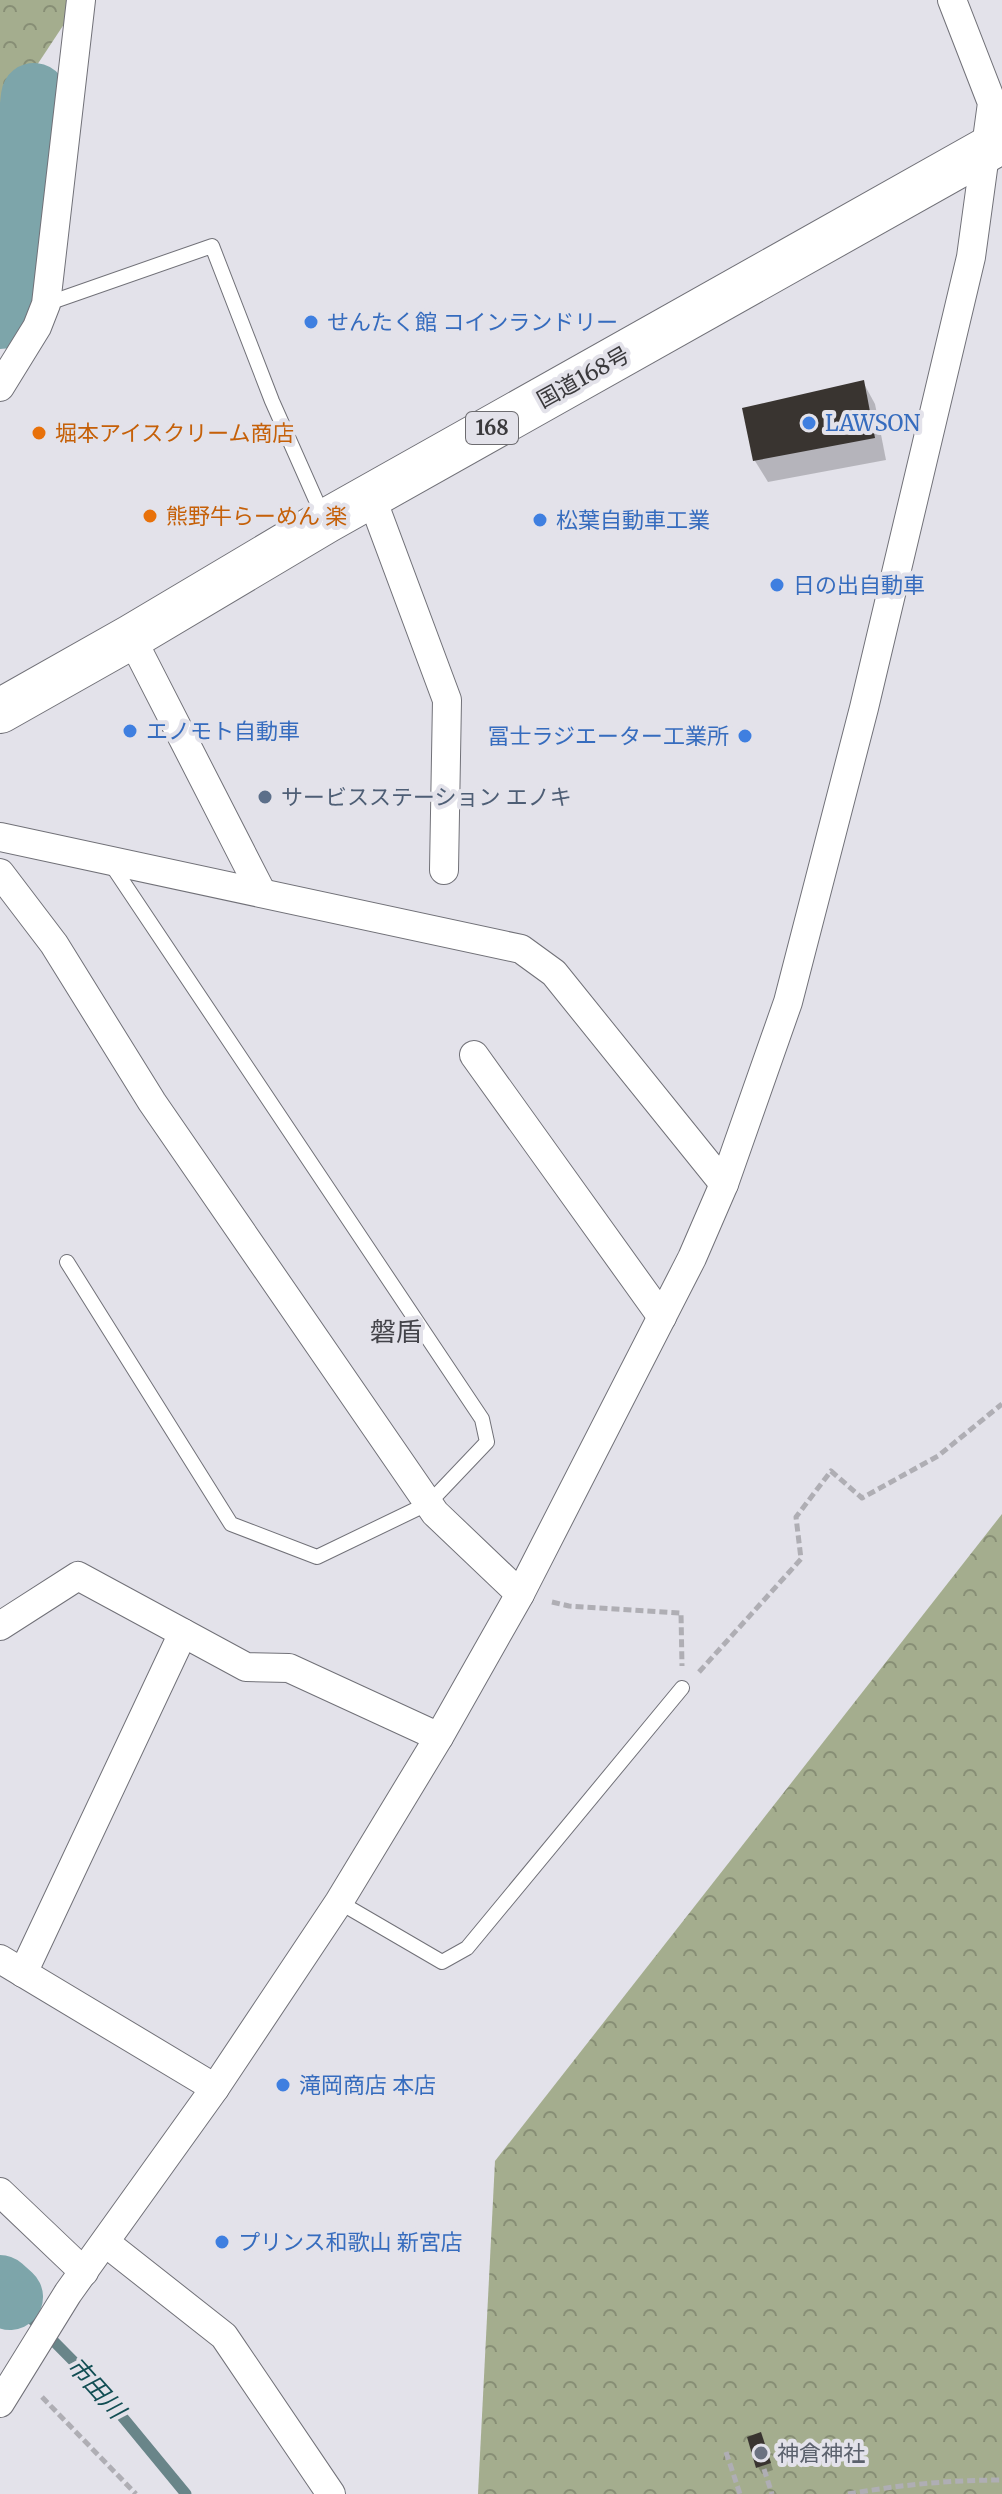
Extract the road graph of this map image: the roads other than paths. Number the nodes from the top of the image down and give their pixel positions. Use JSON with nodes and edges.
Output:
{"nodes":[{"id":1,"x":81,"y":0,"type":"edge"},
{"id":2,"x":952,"y":0,"type":"edge"},
{"id":3,"x":997,"y":147,"type":"edge"},
{"id":4,"x":46,"y":304,"type":"junction"},
{"id":5,"x":0,"y":387,"type":"edge"},
{"id":6,"x":371,"y":496,"type":"junction"},
{"id":7,"x":326,"y":521,"type":"junction"},
{"id":8,"x":131,"y":637,"type":"junction"},
{"id":9,"x":0,"y":711,"type":"edge"},
{"id":10,"x":0,"y":837,"type":"edge"},
{"id":11,"x":109,"y":861,"type":"junction"},
{"id":12,"x":444,"y":870,"type":"dead end"},
{"id":13,"x":0,"y":873,"type":"edge"},
{"id":14,"x":262,"y":893,"type":"junction"},
{"id":15,"x":474,"y":1055,"type":"dead end"},
{"id":16,"x":724,"y":1184,"type":"junction"},
{"id":17,"x":67,"y":1262,"type":"dead end"},
{"id":18,"x":662,"y":1317,"type":"junction"},
{"id":19,"x":429,"y":1503,"type":"junction"},
{"id":20,"x":520,"y":1594,"type":"junction"},
{"id":21,"x":0,"y":1626,"type":"edge"},
{"id":22,"x":183,"y":1633,"type":"junction"},
{"id":23,"x":682,"y":1688,"type":"road end"},
{"id":24,"x":439,"y":1737,"type":"junction"},
{"id":25,"x":339,"y":1902,"type":"junction"},
{"id":26,"x":12,"y":1966,"type":"edge"},
{"id":27,"x":215,"y":2088,"type":"junction"},
{"id":28,"x":0,"y":2192,"type":"edge"},
{"id":29,"x":106,"y":2243,"type":"junction"},
{"id":30,"x":76,"y":2282,"type":"junction"},
{"id":31,"x":4,"y":2384,"type":"edge"},
{"id":32,"x":331,"y":2494,"type":"edge"}],
"edges":[{"from":1,"to":4,"type":"street"},
{"from":2,"to":3,"type":"street"},
{"from":3,"to":6,"type":"highway","name":"国道168号","number":"168"},
{"from":3,"to":16,"type":"street"},
{"from":4,"to":5,"type":"street"},
{"from":4,"to":7,"type":"lane"},
{"from":6,"to":7,"type":"highway","name":"国道168号","number":"168"},
{"from":6,"to":12,"type":"street"},
{"from":7,"to":8,"type":"highway","name":"国道168号","number":"168"},
{"from":8,"to":9,"type":"highway","name":"国道168号","number":"168"},
{"from":8,"to":14,"type":"street"},
{"from":10,"to":11,"type":"street"},
{"from":11,"to":14,"type":"street"},
{"from":11,"to":19,"type":"lane"},
{"from":13,"to":19,"type":"street"},
{"from":14,"to":16,"type":"street"},
{"from":15,"to":18,"type":"street"},
{"from":16,"to":18,"type":"street"},
{"from":17,"to":19,"type":"lane"},
{"from":18,"to":20,"type":"street"},
{"from":19,"to":20,"type":"street"},
{"from":20,"to":24,"type":"street"},
{"from":21,"to":22,"type":"street"},
{"from":22,"to":24,"type":"street"},
{"from":22,"to":26,"type":"street"},
{"from":23,"to":25,"type":"lane"},
{"from":24,"to":25,"type":"street"},
{"from":25,"to":27,"type":"street"},
{"from":26,"to":27,"type":"street"},
{"from":27,"to":29,"type":"street"},
{"from":28,"to":30,"type":"street"},
{"from":29,"to":30,"type":"street"},
{"from":29,"to":32,"type":"street"},
{"from":30,"to":31,"type":"street"}]}
